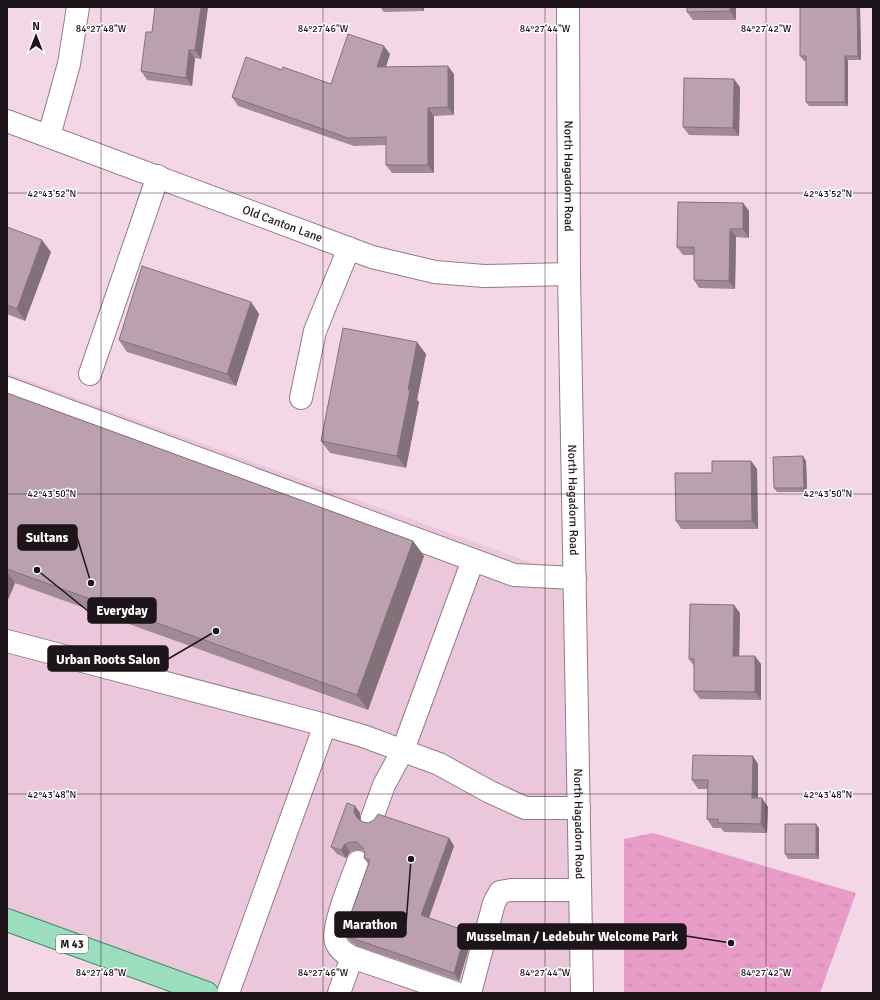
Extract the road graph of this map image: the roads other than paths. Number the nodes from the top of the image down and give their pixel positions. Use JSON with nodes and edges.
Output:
{"nodes":[{"id":1,"x":78,"y":7,"type":"edge"},
{"id":2,"x":568,"y":7,"type":"edge"},
{"id":3,"x":7,"y":121,"type":"edge"},
{"id":4,"x":48,"y":136,"type":"junction"},
{"id":5,"x":158,"y":176,"type":"junction"},
{"id":6,"x":349,"y":248,"type":"junction"},
{"id":7,"x":569,"y":274,"type":"junction"},
{"id":8,"x":90,"y":374,"type":"dead end"},
{"id":9,"x":7,"y":388,"type":"edge"},
{"id":10,"x":301,"y":398,"type":"dead end"},
{"id":11,"x":473,"y":560,"type":"junction"},
{"id":12,"x":575,"y":578,"type":"junction"},
{"id":13,"x":7,"y":641,"type":"edge"},
{"id":14,"x":325,"y":724,"type":"junction"},
{"id":15,"x":404,"y":750,"type":"junction"},
{"id":16,"x":579,"y":808,"type":"junction"},
{"id":17,"x":372,"y":818,"type":"dead end"},
{"id":18,"x":358,"y":862,"type":"dead end"},
{"id":19,"x":580,"y":890,"type":"junction"},
{"id":20,"x":7,"y":920,"type":"edge"},
{"id":21,"x":352,"y":957,"type":"junction"},
{"id":22,"x":207,"y":993,"type":"edge"},
{"id":23,"x":228,"y":993,"type":"edge"},
{"id":24,"x":339,"y":993,"type":"edge"},
{"id":25,"x":456,"y":993,"type":"edge"},
{"id":26,"x":470,"y":993,"type":"edge"},
{"id":27,"x":582,"y":993,"type":"edge"}],
"edges":[{"from":1,"to":4,"type":"street"},
{"from":2,"to":7,"type":"street","name":"North Hagadorn Road"},
{"from":3,"to":4,"type":"street","name":"Old Canton Lane"},
{"from":4,"to":5,"type":"street","name":"Old Canton Lane"},
{"from":5,"to":6,"type":"street","name":"Old Canton Lane"},
{"from":5,"to":8,"type":"street"},
{"from":6,"to":7,"type":"street","name":"Old Canton Lane"},
{"from":6,"to":10,"type":"street"},
{"from":7,"to":12,"type":"street","name":"North Hagadorn Road"},
{"from":9,"to":11,"type":"street"},
{"from":11,"to":12,"type":"street"},
{"from":11,"to":15,"type":"street"},
{"from":12,"to":16,"type":"street","name":"North Hagadorn Road"},
{"from":13,"to":14,"type":"street"},
{"from":14,"to":15,"type":"street"},
{"from":14,"to":23,"type":"street"},
{"from":15,"to":16,"type":"street"},
{"from":15,"to":17,"type":"street"},
{"from":16,"to":19,"type":"street","name":"North Hagadorn Road"},
{"from":18,"to":21,"type":"street"},
{"from":19,"to":26,"type":"street"},
{"from":19,"to":27,"type":"street","name":"North Hagadorn Road"},
{"from":20,"to":22,"type":"main road","number":"M 43"},
{"from":21,"to":24,"type":"street"},
{"from":21,"to":25,"type":"street"}]}
